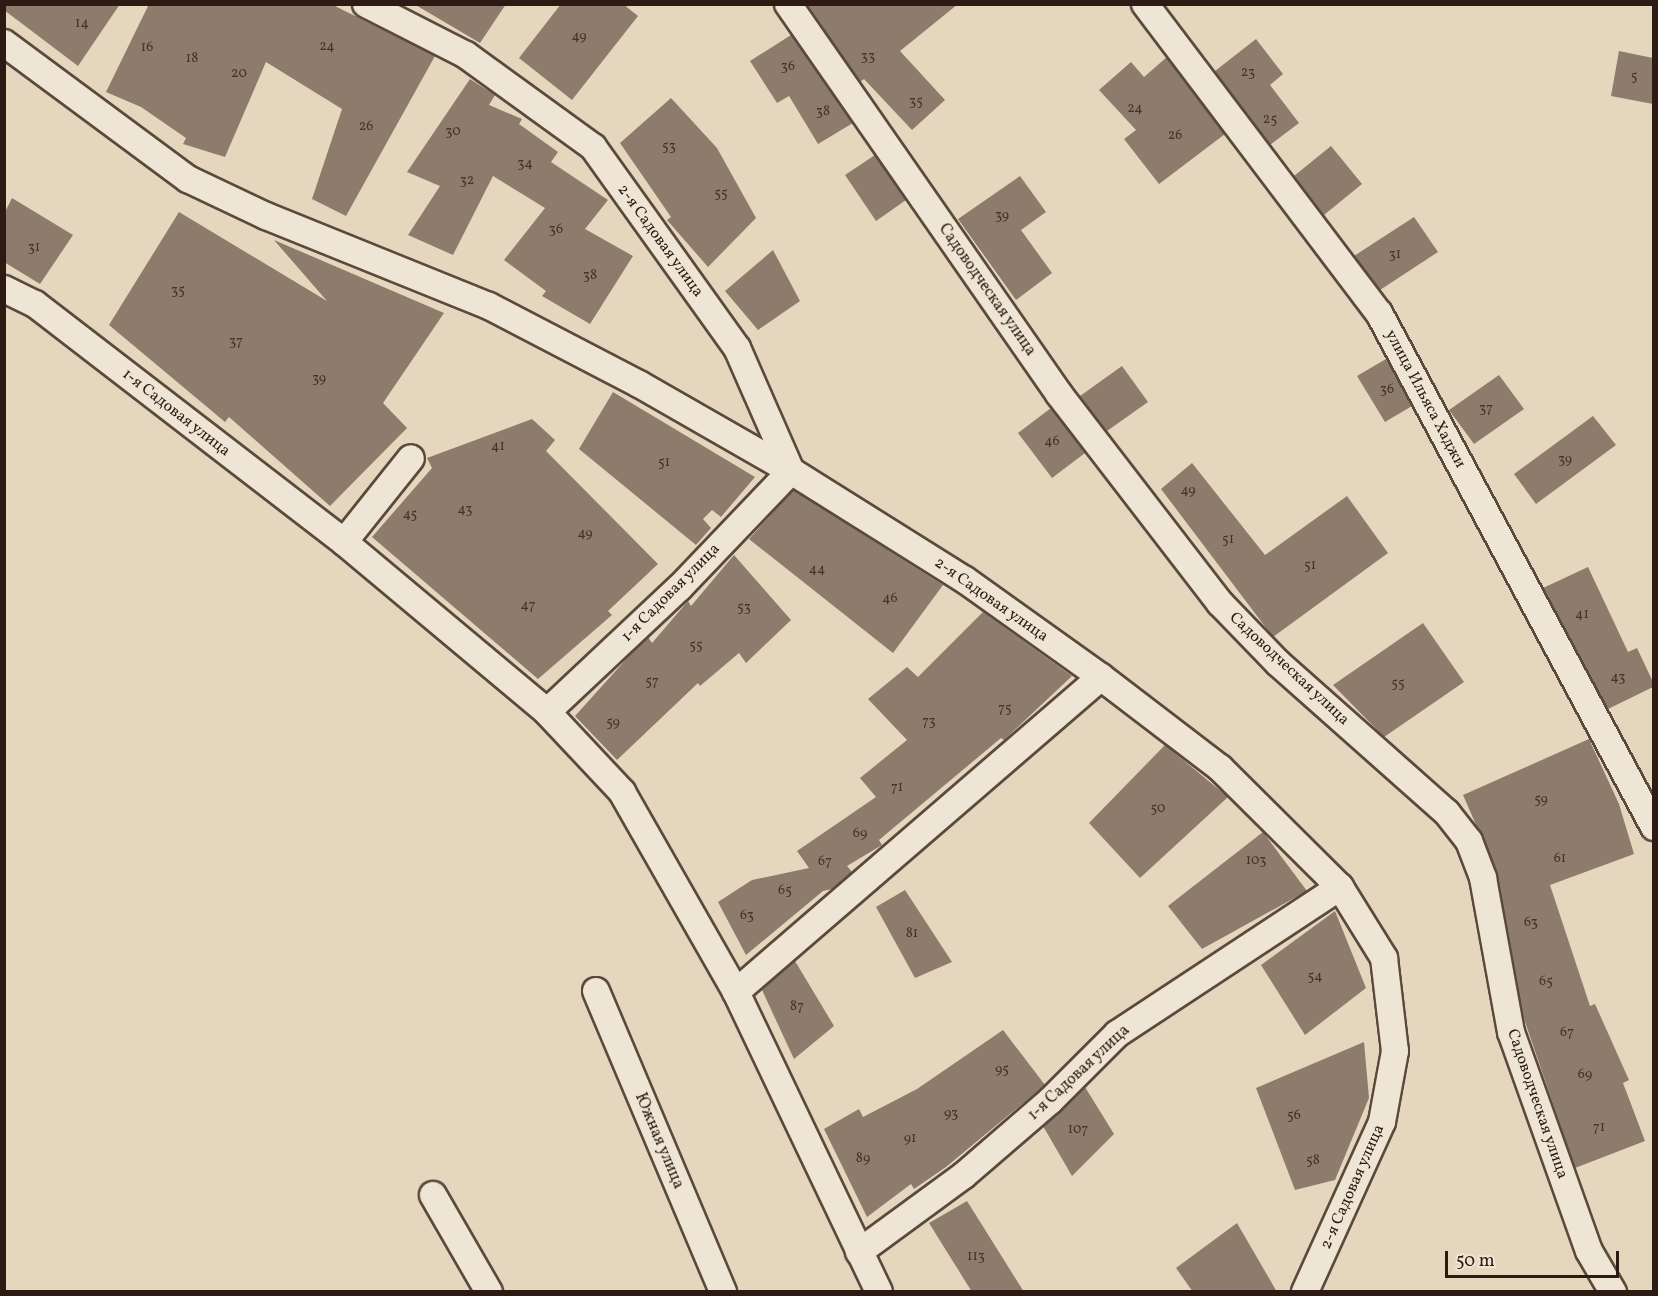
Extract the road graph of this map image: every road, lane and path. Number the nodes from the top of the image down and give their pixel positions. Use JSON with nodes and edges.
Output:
{"nodes":[{"id":1,"x":366,"y":4,"type":"edge"},
{"id":2,"x":788,"y":4,"type":"edge"},
{"id":3,"x":1145,"y":4,"type":"edge"},
{"id":4,"x":4,"y":43,"type":"edge"},
{"id":5,"x":4,"y":289,"type":"edge"},
{"id":6,"x":411,"y":458,"type":"dead end"},
{"id":7,"x":791,"y":471,"type":"junction"},
{"id":8,"x":344,"y":542,"type":"junction"},
{"id":9,"x":1101,"y":677,"type":"junction"},
{"id":10,"x":547,"y":712,"type":"junction"},
{"id":11,"x":1653,"y":826,"type":"edge"},
{"id":12,"x":1340,"y":887,"type":"junction"},
{"id":13,"x":596,"y":991,"type":"dead end"},
{"id":14,"x":736,"y":992,"type":"junction"},
{"id":15,"x":433,"y":1195,"type":"dead end"},
{"id":16,"x":859,"y":1252,"type":"junction"},
{"id":17,"x":489,"y":1292,"type":"edge"},
{"id":18,"x":723,"y":1292,"type":"edge"},
{"id":19,"x":879,"y":1292,"type":"edge"},
{"id":20,"x":1305,"y":1292,"type":"edge"},
{"id":21,"x":1613,"y":1292,"type":"edge"}],
"edges":[{"from":1,"to":7,"type":"street","name":"2-я Садовая улица"},
{"from":2,"to":21,"type":"street","name":"Садоводческая улица"},
{"from":3,"to":11,"type":"street","name":"улица Ильяса Хаджи"},
{"from":4,"to":7,"type":"street"},
{"from":5,"to":8,"type":"street","name":"1-я Садовая улица"},
{"from":6,"to":8,"type":"street"},
{"from":7,"to":9,"type":"street","name":"2-я Садовая улица"},
{"from":7,"to":10,"type":"street","name":"1-я Садовая улица"},
{"from":8,"to":10,"type":"street","name":"1-я Садовая улица"},
{"from":9,"to":12,"type":"street","name":"2-я Садовая улица"},
{"from":9,"to":14,"type":"street"},
{"from":10,"to":14,"type":"street","name":"1-я Садовая улица"},
{"from":12,"to":16,"type":"street","name":"1-я Садовая улица"},
{"from":12,"to":20,"type":"street","name":"2-я Садовая улица"},
{"from":13,"to":18,"type":"street","name":"Южная улица"},
{"from":14,"to":16,"type":"street","name":"1-я Садовая улица"},
{"from":15,"to":17,"type":"street"},
{"from":16,"to":19,"type":"street","name":"1-я Садовая улица"}]}
